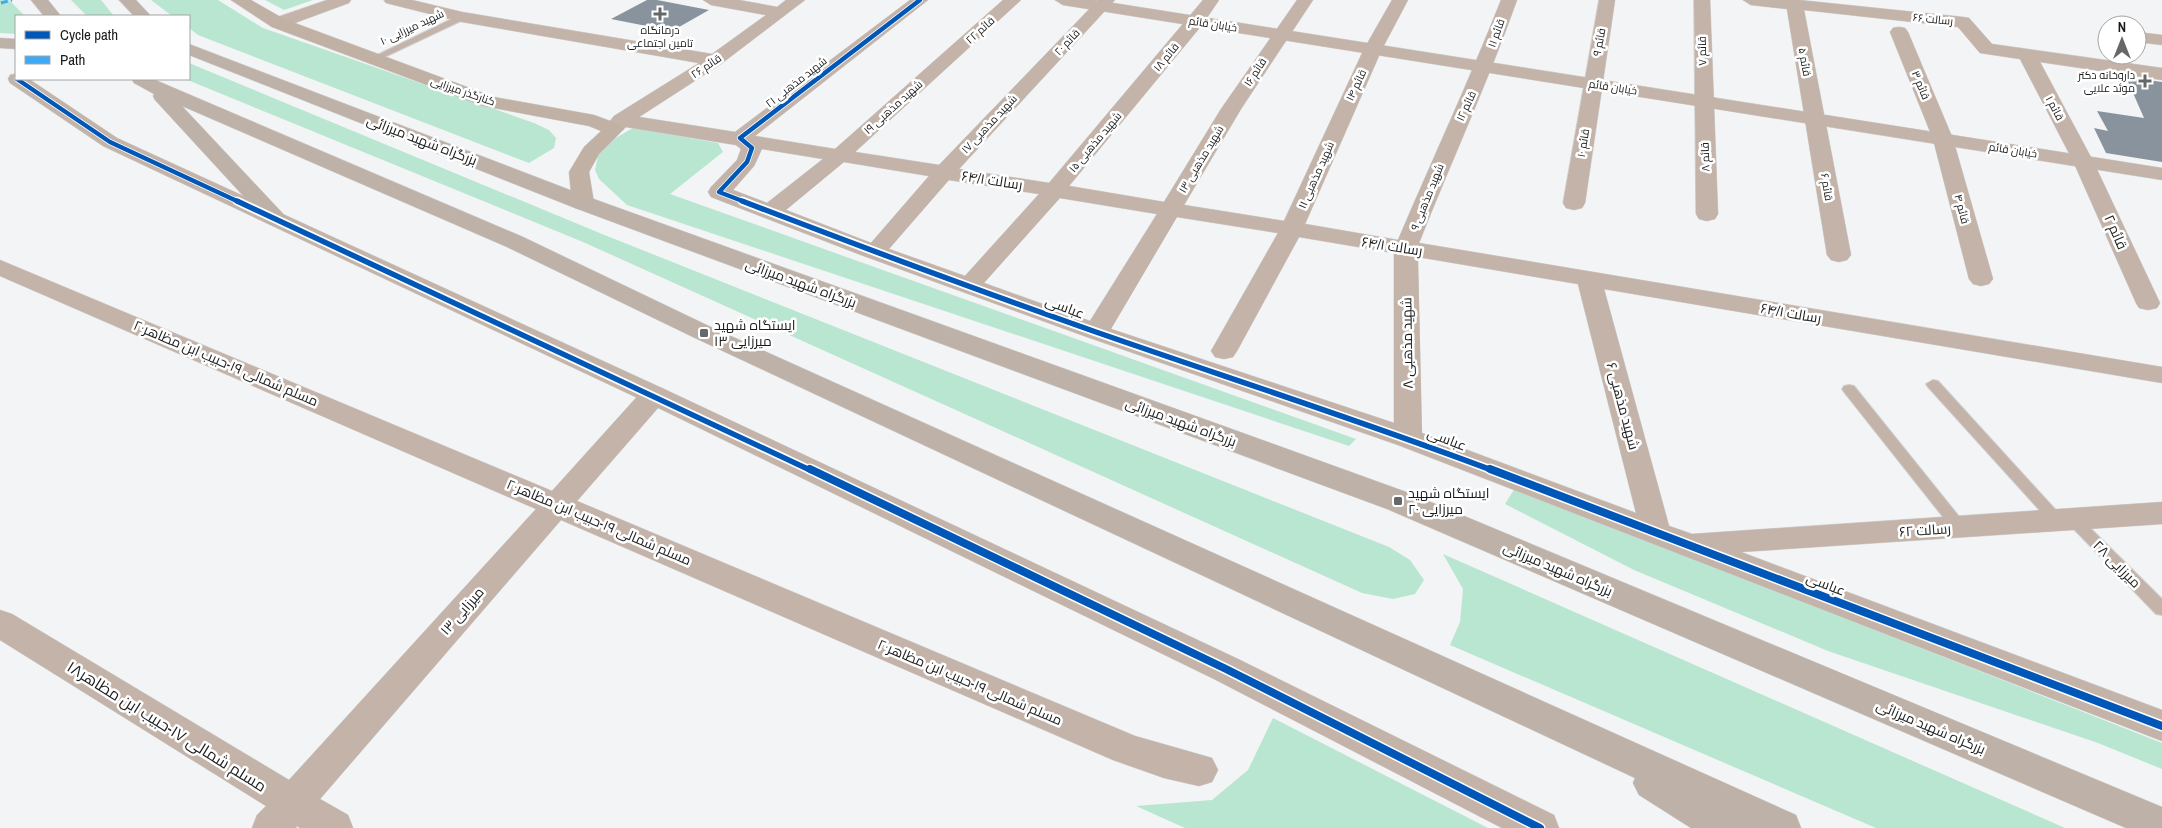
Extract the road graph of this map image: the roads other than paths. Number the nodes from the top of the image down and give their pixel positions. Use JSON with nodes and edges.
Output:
{"nodes":[{"id":1,"x":39,"y":0,"type":"edge"},
{"id":2,"x":127,"y":0,"type":"edge"},
{"id":3,"x":239,"y":0,"type":"edge"},
{"id":4,"x":343,"y":0,"type":"edge"},
{"id":5,"x":392,"y":0,"type":"edge"},
{"id":6,"x":711,"y":0,"type":"edge"},
{"id":7,"x":797,"y":0,"type":"edge"},
{"id":8,"x":920,"y":0,"type":"edge"},
{"id":9,"x":1013,"y":0,"type":"edge"},
{"id":10,"x":1063,"y":0,"type":"edge"},
{"id":11,"x":1211,"y":0,"type":"edge"},
{"id":12,"x":1305,"y":0,"type":"edge"},
{"id":13,"x":1400,"y":0,"type":"edge"},
{"id":14,"x":1509,"y":0,"type":"edge"},
{"id":15,"x":1607,"y":0,"type":"edge"},
{"id":16,"x":1702,"y":0,"type":"edge"},
{"id":17,"x":1757,"y":0,"type":"edge"},
{"id":18,"x":1104,"y":3,"type":"edge"},
{"id":19,"x":1795,"y":6,"type":"junction"},
{"id":20,"x":1864,"y":6,"type":"edge"},
{"id":21,"x":779,"y":12,"type":"junction"},
{"id":22,"x":52,"y":15,"type":"edge"},
{"id":23,"x":142,"y":15,"type":"edge"},
{"id":24,"x":462,"y":17,"type":"junction"},
{"id":25,"x":1196,"y":21,"type":"junction"},
{"id":26,"x":278,"y":23,"type":"junction"},
{"id":27,"x":1899,"y":32,"type":"dead end"},
{"id":28,"x":1279,"y":35,"type":"junction"},
{"id":29,"x":2147,"y":38,"type":"edge"},
{"id":30,"x":2162,"y":40,"type":"edge"},
{"id":31,"x":0,"y":43,"type":"edge"},
{"id":32,"x":15,"y":44,"type":"edge"},
{"id":33,"x":190,"y":49,"type":"edge"},
{"id":34,"x":1373,"y":50,"type":"junction"},
{"id":35,"x":2027,"y":55,"type":"junction"},
{"id":36,"x":373,"y":58,"type":"junction"},
{"id":37,"x":715,"y":60,"type":"junction"},
{"id":38,"x":947,"y":60,"type":"joint"},
{"id":39,"x":1484,"y":67,"type":"junction"},
{"id":40,"x":2162,"y":74,"type":"edge"},
{"id":41,"x":1034,"y":77,"type":"joint"},
{"id":42,"x":20,"y":80,"type":"edge"},
{"id":43,"x":146,"y":82,"type":"edge"},
{"id":44,"x":1592,"y":84,"type":"junction"},
{"id":45,"x":1135,"y":94,"type":"joint"},
{"id":46,"x":1703,"y":101,"type":"junction"},
{"id":47,"x":1231,"y":109,"type":"joint"},
{"id":48,"x":1816,"y":119,"type":"junction"},
{"id":49,"x":1340,"y":121,"type":"joint"},
{"id":50,"x":617,"y":125,"type":"junction"},
{"id":51,"x":740,"y":138,"type":"junction"},
{"id":52,"x":1943,"y":139,"type":"junction"},
{"id":53,"x":1448,"y":145,"type":"joint"},
{"id":54,"x":840,"y":155,"type":"junction"},
{"id":55,"x":2083,"y":161,"type":"junction"},
{"id":56,"x":944,"y":172,"type":"junction"},
{"id":57,"x":2162,"y":174,"type":"edge"},
{"id":58,"x":1055,"y":190,"type":"junction"},
{"id":59,"x":583,"y":202,"type":"junction"},
{"id":60,"x":1574,"y":203,"type":"dead end"},
{"id":61,"x":1170,"y":209,"type":"junction"},
{"id":62,"x":770,"y":212,"type":"junction"},
{"id":63,"x":1707,"y":214,"type":"dead end"},
{"id":64,"x":277,"y":219,"type":"junction"},
{"id":65,"x":1292,"y":229,"type":"junction"},
{"id":66,"x":881,"y":246,"type":"dead end"},
{"id":67,"x":1406,"y":248,"type":"junction"},
{"id":68,"x":1839,"y":255,"type":"dead end"},
{"id":69,"x":0,"y":266,"type":"edge"},
{"id":70,"x":1589,"y":279,"type":"junction"},
{"id":71,"x":1980,"y":279,"type":"dead end"},
{"id":72,"x":970,"y":285,"type":"junction"},
{"id":73,"x":2148,"y":303,"type":"dead end"},
{"id":74,"x":1096,"y":332,"type":"junction"},
{"id":75,"x":1224,"y":350,"type":"dead end"},
{"id":76,"x":2162,"y":375,"type":"edge"},
{"id":77,"x":1933,"y":384,"type":"dead end"},
{"id":78,"x":1849,"y":389,"type":"dead end"},
{"id":79,"x":654,"y":395,"type":"junction"},
{"id":80,"x":1408,"y":438,"type":"junction"},
{"id":81,"x":557,"y":504,"type":"junction"},
{"id":82,"x":2162,"y":513,"type":"edge"},
{"id":83,"x":2065,"y":520,"type":"junction"},
{"id":84,"x":1960,"y":528,"type":"junction"},
{"id":85,"x":1656,"y":533,"type":"junction"},
{"id":86,"x":1688,"y":545,"type":"junction"},
{"id":87,"x":2162,"y":610,"type":"edge"},
{"id":88,"x":0,"y":623,"type":"edge"},
{"id":89,"x":1544,"y":717,"type":"junction"},
{"id":90,"x":2162,"y":726,"type":"edge"},
{"id":91,"x":1199,"y":770,"type":"dead end"},
{"id":92,"x":282,"y":816,"type":"edge"},
{"id":93,"x":2162,"y":825,"type":"edge"},
{"id":94,"x":334,"y":828,"type":"edge"},
{"id":95,"x":1540,"y":828,"type":"edge"},
{"id":96,"x":1724,"y":828,"type":"edge"},
{"id":97,"x":1782,"y":828,"type":"edge"}],
"edges":[{"from":1,"to":22,"type":"highway"},
{"from":2,"to":23,"type":"highway"},
{"from":3,"to":26,"type":"main road","name":"کنارگذر میرزایی"},
{"from":4,"to":26,"type":"street"},
{"from":5,"to":24,"type":"street"},
{"from":6,"to":21,"type":"street"},
{"from":7,"to":21,"type":"street","name":"قائم ۲۶"},
{"from":8,"to":51,"type":"street","name":"شهید مذهبی ۲۱"},
{"from":9,"to":38,"type":"street","name":"قائم ۲۲"},
{"from":10,"to":18,"type":"street","name":"خیابان قائم"},
{"from":11,"to":25,"type":"street","name":"قائم ۱۸"},
{"from":12,"to":28,"type":"street","name":"قائم ۱۶"},
{"from":13,"to":34,"type":"street","name":"قائم ۱۴"},
{"from":14,"to":39,"type":"street","name":"قائم ۱۱"},
{"from":15,"to":44,"type":"street","name":"قائم ۹"},
{"from":16,"to":46,"type":"street","name":"قائم ۷"},
{"from":17,"to":19,"type":"street","name":"رسالت ۶۶"},
{"from":18,"to":25,"type":"street","name":"خیابان قائم"},
{"from":18,"to":41,"type":"street","name":"قائم ۲۰"},
{"from":19,"to":20,"type":"street","name":"رسالت ۶۶"},
{"from":19,"to":48,"type":"street","name":"قائم ۵"},
{"from":20,"to":35,"type":"street","name":"رسالت ۶۶"},
{"from":21,"to":37,"type":"street","name":"قائم ۲۶"},
{"from":24,"to":36,"type":"lane","name":"شهید میرزایی ۱۰"},
{"from":24,"to":37,"type":"street"},
{"from":25,"to":28,"type":"street","name":"خیابان قائم"},
{"from":25,"to":45,"type":"street","name":"قائم ۱۸"},
{"from":26,"to":36,"type":"main road","name":"کنارگذر میرزایی"},
{"from":27,"to":52,"type":"street","name":"قائم ۳"},
{"from":28,"to":34,"type":"street","name":"خیابان قائم"},
{"from":28,"to":47,"type":"street","name":"قائم ۱۶"},
{"from":29,"to":30,"type":"street"},
{"from":31,"to":32,"type":"highway"},
{"from":33,"to":59,"type":"highway","name":"بزرگراه شهید میرزائی"},
{"from":34,"to":39,"type":"street","name":"خیابان قائم"},
{"from":34,"to":49,"type":"street","name":"قائم ۱۴"},
{"from":35,"to":40,"type":"street","name":"رسالت ۶۶"},
{"from":35,"to":55,"type":"street","name":"قائم ۱"},
{"from":36,"to":50,"type":"main road","name":"کنارگذر میرزایی"},
{"from":37,"to":50,"type":"street","name":"قائم ۲۶"},
{"from":38,"to":54,"type":"street","name":"شهید مذهبی ۱۹"},
{"from":39,"to":44,"type":"street","name":"خیابان قائم"},
{"from":39,"to":53,"type":"street","name":"قائم ۱۲"},
{"from":41,"to":56,"type":"street","name":"شهید مذهبی ۱۷"},
{"from":42,"to":64,"type":"street"},
{"from":43,"to":64,"type":"highway"},
{"from":43,"to":89,"type":"highway"},
{"from":44,"to":46,"type":"street","name":"خیابان قائم"},
{"from":44,"to":60,"type":"street","name":"قائم ۱۰"},
{"from":45,"to":58,"type":"street","name":"شهید مذهبی ۱۵"},
{"from":46,"to":48,"type":"street","name":"خیابان قائم"},
{"from":46,"to":63,"type":"street","name":"قائم ۸"},
{"from":47,"to":61,"type":"street","name":"شهید مذهبی ۱۳"},
{"from":48,"to":52,"type":"street","name":"خیابان قائم"},
{"from":48,"to":68,"type":"street","name":"قائم ۶"},
{"from":49,"to":65,"type":"street","name":"شهید مذهبی ۱۱"},
{"from":50,"to":51,"type":"street","name":"رسالت ۶۴/۱"},
{"from":50,"to":59,"type":"main road"},
{"from":51,"to":54,"type":"street","name":"رسالت ۶۴/۱"},
{"from":51,"to":62,"type":"street","name":"عباسی"},
{"from":52,"to":55,"type":"street","name":"خیابان قائم"},
{"from":52,"to":71,"type":"street","name":"قائم ۴"},
{"from":53,"to":67,"type":"street","name":"شهید مذهبی ۹"},
{"from":54,"to":56,"type":"street","name":"رسالت ۶۴/۱"},
{"from":54,"to":62,"type":"street","name":"شهید مذهبی ۱۹"},
{"from":55,"to":57,"type":"street","name":"خیابان قائم"},
{"from":55,"to":73,"type":"street","name":"قائم ۲"},
{"from":56,"to":58,"type":"street","name":"رسالت ۶۴/۱"},
{"from":56,"to":66,"type":"street","name":"شهید مذهبی ۱۷"},
{"from":58,"to":61,"type":"street","name":"رسالت ۶۴/۱"},
{"from":58,"to":72,"type":"street","name":"شهید مذهبی ۱۵"},
{"from":59,"to":93,"type":"highway","name":"بزرگراه شهید میرزائی"},
{"from":61,"to":65,"type":"street","name":"رسالت ۶۴/۱"},
{"from":61,"to":74,"type":"street","name":"شهید مذهبی ۱۳"},
{"from":62,"to":72,"type":"street","name":"عباسی"},
{"from":64,"to":79,"type":"street"},
{"from":65,"to":67,"type":"street","name":"رسالت ۶۴/۱"},
{"from":65,"to":75,"type":"street","name":"شهید مذهبی ۱۱"},
{"from":67,"to":70,"type":"street","name":"رسالت ۶۴/۱"},
{"from":67,"to":80,"type":"street","name":"شهید مذهبی ۸"},
{"from":69,"to":81,"type":"street","name":"مسلم شمالی ۱۹-حبیب ابن مظاهر۲۰"},
{"from":70,"to":76,"type":"street","name":"رسالت ۶۴/۱"},
{"from":70,"to":85,"type":"street","name":"شهید مذهبی ۶"},
{"from":72,"to":74,"type":"street","name":"عباسی"},
{"from":74,"to":80,"type":"street","name":"عباسی"},
{"from":77,"to":83,"type":"lane","name":"میرزایی ۲۸"},
{"from":78,"to":84,"type":"lane"},
{"from":79,"to":81,"type":"street","name":"میرزایی ۱۳"},
{"from":79,"to":95,"type":"street"},
{"from":80,"to":85,"type":"street","name":"عباسی"},
{"from":81,"to":91,"type":"street","name":"مسلم شمالی ۱۹-حبیب ابن مظاهر۲۰"},
{"from":81,"to":92,"type":"street","name":"میرزایی ۱۳"},
{"from":82,"to":83,"type":"street","name":"رسالت ۶۲"},
{"from":83,"to":84,"type":"street","name":"رسالت ۶۲"},
{"from":83,"to":87,"type":"lane","name":"میرزایی ۲۸"},
{"from":84,"to":86,"type":"street","name":"رسالت ۶۲"},
{"from":85,"to":86,"type":"street","name":"عباسی"},
{"from":86,"to":90,"type":"street","name":"عباسی"},
{"from":88,"to":92,"type":"street","name":"مسلم شمالی ۱۷-حبیب ابن مظاهر۱۸"},
{"from":89,"to":96,"type":"highway"},
{"from":89,"to":97,"type":"highway"},
{"from":92,"to":94,"type":"street","name":"مسلم شمالی ۱۷-حبیب ابن مظاهر۱۸"}]}
